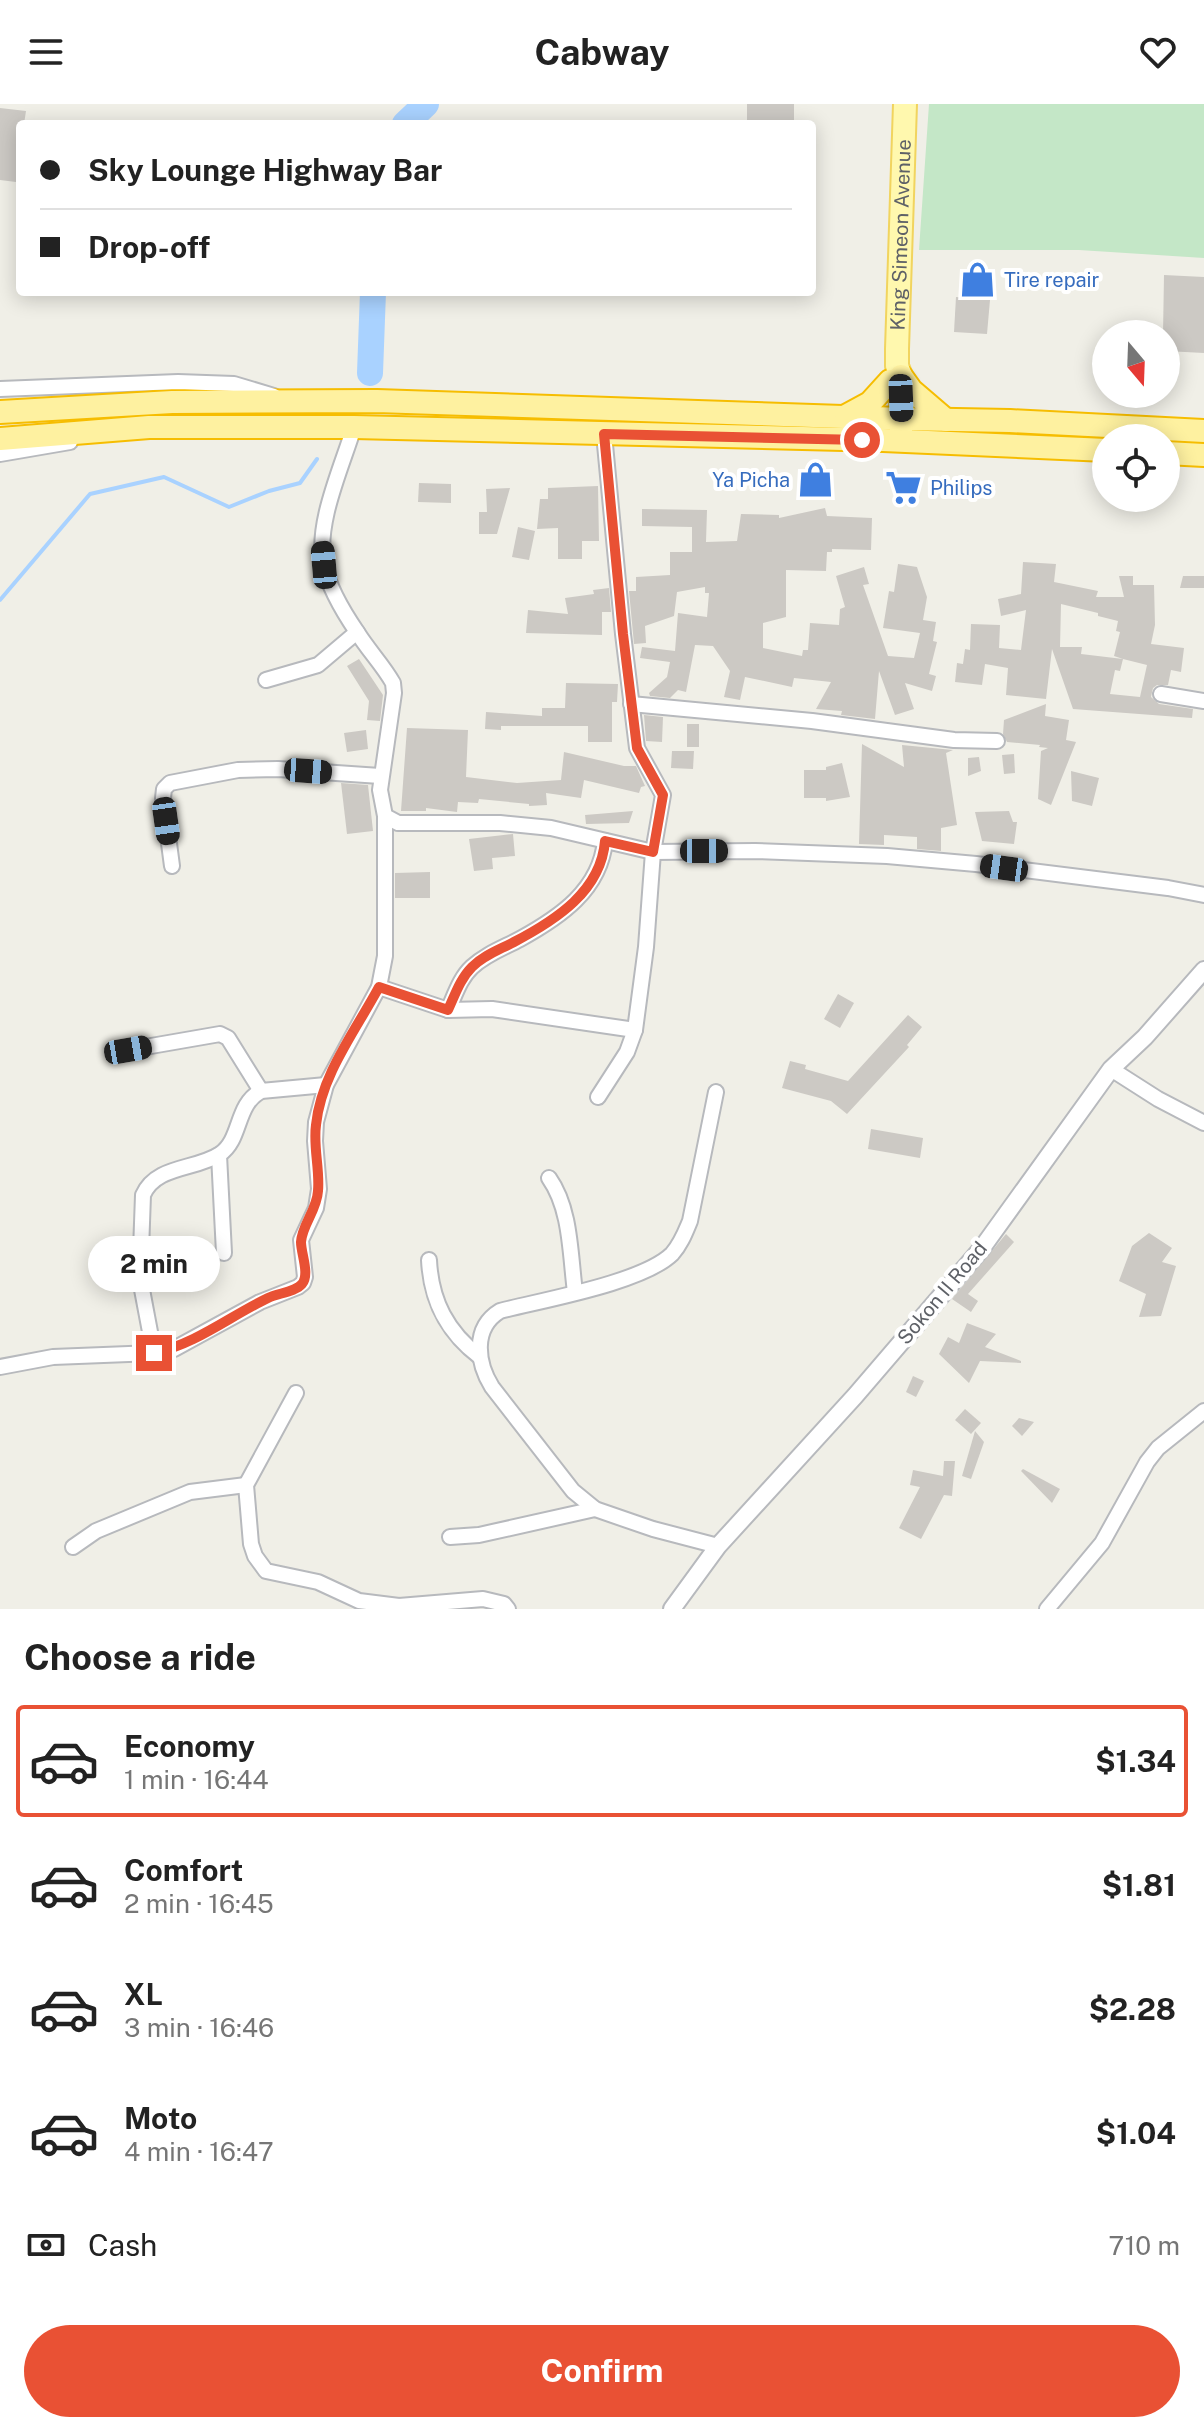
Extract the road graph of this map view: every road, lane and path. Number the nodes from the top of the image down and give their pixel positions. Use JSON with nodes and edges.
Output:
{"nodes":[{"id":1,"x":905,"y":104,"type":"edge"},
{"id":2,"x":896,"y":375,"type":"junction"},
{"id":3,"x":0,"y":389,"type":"edge"},
{"id":4,"x":293,"y":401,"type":"junction"},
{"id":5,"x":0,"y":412,"type":"edge"},
{"id":6,"x":812,"y":415,"type":"junction"},
{"id":7,"x":845,"y":416,"type":"junction"},
{"id":8,"x":946,"y":420,"type":"junction"},
{"id":9,"x":149,"y":427,"type":"junction"},
{"id":10,"x":354,"y":427,"type":"junction"},
{"id":11,"x":892,"y":430,"type":"junction"},
{"id":12,"x":1204,"y":431,"type":"edge"},
{"id":13,"x":604,"y":434,"type":"junction"},
{"id":14,"x":0,"y":439,"type":"edge"},
{"id":15,"x":809,"y":439,"type":"junction"},
{"id":16,"x":1092,"y":449,"type":"edge"},
{"id":17,"x":0,"y":454,"type":"edge"},
{"id":18,"x":1180,"y":454,"type":"edge"},
{"id":19,"x":1204,"y":455,"type":"edge"},
{"id":20,"x":357,"y":632,"type":"junction"},
{"id":21,"x":266,"y":680,"type":"dead end"},
{"id":22,"x":1161,"y":694,"type":"dead end"},
{"id":23,"x":1204,"y":701,"type":"edge"},
{"id":24,"x":631,"y":704,"type":"junction"},
{"id":25,"x":997,"y":741,"type":"dead end"},
{"id":26,"x":380,"y":776,"type":"junction"},
{"id":27,"x":385,"y":816,"type":"junction"},
{"id":28,"x":605,"y":841,"type":"junction"},
{"id":29,"x":653,"y":852,"type":"junction"},
{"id":30,"x":172,"y":866,"type":"dead end"},
{"id":31,"x":1204,"y":895,"type":"edge"},
{"id":32,"x":1204,"y":970,"type":"edge"},
{"id":33,"x":379,"y":987,"type":"junction"},
{"id":34,"x":448,"y":1010,"type":"junction"},
{"id":35,"x":635,"y":1030,"type":"junction"},
{"id":36,"x":128,"y":1050,"type":"dead end"},
{"id":37,"x":1111,"y":1069,"type":"junction"},
{"id":38,"x":326,"y":1085,"type":"junction"},
{"id":39,"x":261,"y":1091,"type":"junction"},
{"id":40,"x":716,"y":1092,"type":"dead end"},
{"id":41,"x":598,"y":1097,"type":"dead end"},
{"id":42,"x":1204,"y":1123,"type":"edge"},
{"id":43,"x":219,"y":1155,"type":"junction"},
{"id":44,"x":549,"y":1178,"type":"dead end"},
{"id":45,"x":224,"y":1253,"type":"dead end"},
{"id":46,"x":429,"y":1260,"type":"dead end"},
{"id":47,"x":575,"y":1292,"type":"junction"},
{"id":48,"x":154,"y":1353,"type":"junction"},
{"id":49,"x":480,"y":1357,"type":"junction"},
{"id":50,"x":0,"y":1367,"type":"edge"},
{"id":51,"x":296,"y":1393,"type":"dead end"},
{"id":52,"x":1204,"y":1411,"type":"edge"},
{"id":53,"x":246,"y":1485,"type":"junction"},
{"id":54,"x":595,"y":1509,"type":"junction"},
{"id":55,"x":450,"y":1537,"type":"dead end"},
{"id":56,"x":718,"y":1546,"type":"junction"},
{"id":57,"x":73,"y":1547,"type":"dead end"},
{"id":58,"x":508,"y":1609,"type":"edge"},
{"id":59,"x":672,"y":1609,"type":"edge"},
{"id":60,"x":1047,"y":1609,"type":"edge"}],
"edges":[{"from":1,"to":2,"type":"main road","name":"King Simeon Avenue"},
{"from":2,"to":7,"type":"highway"},
{"from":2,"to":8,"type":"highway"},
{"from":2,"to":11,"type":"main road","name":"King Simeon Avenue"},
{"from":3,"to":4,"type":"street"},
{"from":4,"to":5,"type":"highway"},
{"from":4,"to":6,"type":"highway"},
{"from":6,"to":7,"type":"highway"},
{"from":6,"to":15,"type":"highway"},
{"from":7,"to":11,"type":"highway"},
{"from":8,"to":11,"type":"highway"},
{"from":8,"to":12,"type":"highway"},
{"from":9,"to":10,"type":"highway"},
{"from":9,"to":14,"type":"highway"},
{"from":9,"to":17,"type":"street"},
{"from":10,"to":13,"type":"highway"},
{"from":10,"to":20,"type":"street"},
{"from":11,"to":15,"type":"highway"},
{"from":11,"to":16,"type":"highway"},
{"from":13,"to":15,"type":"highway"},
{"from":13,"to":24,"type":"street"},
{"from":18,"to":19,"type":"highway"},
{"from":20,"to":21,"type":"street"},
{"from":20,"to":26,"type":"street"},
{"from":22,"to":23,"type":"street"},
{"from":24,"to":25,"type":"street"},
{"from":24,"to":29,"type":"street"},
{"from":26,"to":27,"type":"street"},
{"from":26,"to":30,"type":"street"},
{"from":27,"to":28,"type":"street"},
{"from":27,"to":33,"type":"street"},
{"from":28,"to":29,"type":"street"},
{"from":28,"to":34,"type":"street"},
{"from":29,"to":31,"type":"street"},
{"from":29,"to":35,"type":"street"},
{"from":32,"to":37,"type":"street","name":"Sokon II Road"},
{"from":33,"to":34,"type":"street"},
{"from":33,"to":38,"type":"street"},
{"from":34,"to":35,"type":"street"},
{"from":35,"to":41,"type":"street"},
{"from":36,"to":39,"type":"street"},
{"from":37,"to":42,"type":"street"},
{"from":37,"to":56,"type":"street","name":"Sokon II Road"},
{"from":38,"to":39,"type":"street"},
{"from":38,"to":48,"type":"street"},
{"from":39,"to":43,"type":"street"},
{"from":40,"to":47,"type":"street"},
{"from":43,"to":45,"type":"street"},
{"from":43,"to":48,"type":"street"},
{"from":44,"to":47,"type":"street"},
{"from":46,"to":49,"type":"street"},
{"from":47,"to":49,"type":"street"},
{"from":48,"to":50,"type":"street"},
{"from":49,"to":54,"type":"street"},
{"from":51,"to":53,"type":"street"},
{"from":52,"to":60,"type":"street"},
{"from":53,"to":57,"type":"street"},
{"from":53,"to":58,"type":"street"},
{"from":54,"to":55,"type":"street"},
{"from":54,"to":56,"type":"street"},
{"from":56,"to":59,"type":"street","name":"Sokon II Road"}]}
